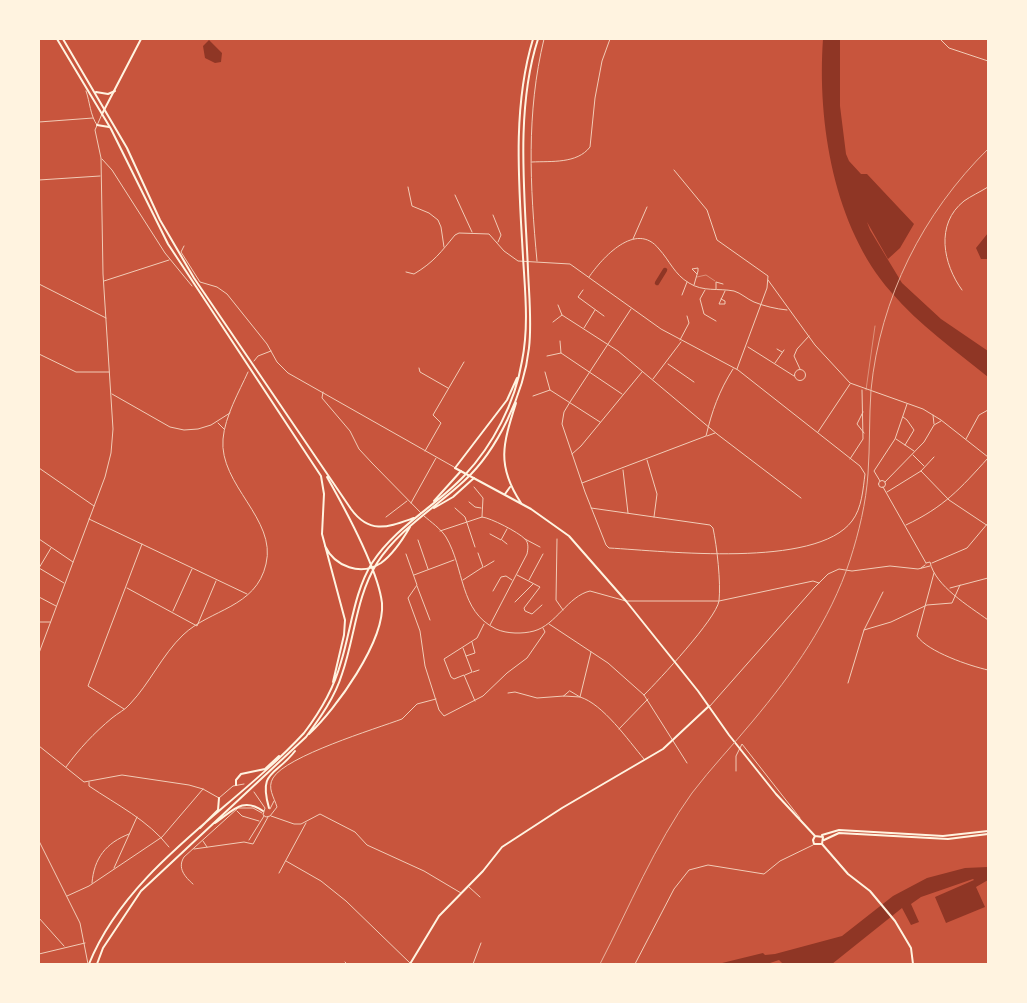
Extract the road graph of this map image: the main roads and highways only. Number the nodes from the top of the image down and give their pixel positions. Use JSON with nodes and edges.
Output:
{"nodes":[{"id":1,"x":57,"y":39,"type":"edge"},
{"id":2,"x":63,"y":39,"type":"edge"},
{"id":3,"x":141,"y":39,"type":"edge"},
{"id":4,"x":533,"y":39,"type":"edge"},
{"id":5,"x":538,"y":39,"type":"edge"},
{"id":6,"x":114,"y":91,"type":"junction"},
{"id":7,"x":96,"y":92,"type":"junction"},
{"id":8,"x":105,"y":109,"type":"junction"},
{"id":9,"x":102,"y":114,"type":"junction"},
{"id":10,"x":97,"y":125,"type":"road end"},
{"id":11,"x":111,"y":129,"type":"junction"},
{"id":12,"x":520,"y":371,"type":"junction"},
{"id":13,"x":517,"y":399,"type":"junction"},
{"id":14,"x":323,"y":469,"type":"junction"},
{"id":15,"x":462,"y":472,"type":"junction"},
{"id":16,"x":473,"y":477,"type":"junction"},
{"id":17,"x":510,"y":485,"type":"junction"},
{"id":18,"x":505,"y":494,"type":"junction"},
{"id":19,"x":432,"y":503,"type":"junction"},
{"id":20,"x":521,"y":503,"type":"junction"},
{"id":21,"x":432,"y":508,"type":"junction"},
{"id":22,"x":416,"y":517,"type":"junction"},
{"id":23,"x":412,"y":524,"type":"junction"},
{"id":24,"x":323,"y":542,"type":"junction"},
{"id":25,"x":370,"y":564,"type":"junction"},
{"id":26,"x":331,"y":689,"type":"junction"},
{"id":27,"x":709,"y":706,"type":"junction"},
{"id":28,"x":306,"y":737,"type":"junction"},
{"id":29,"x":297,"y":747,"type":"junction"},
{"id":30,"x":287,"y":750,"type":"junction"},
{"id":31,"x":236,"y":784,"type":"road end"},
{"id":32,"x":219,"y":798,"type":"road end"},
{"id":33,"x":270,"y":808,"type":"road end"},
{"id":34,"x":263,"y":812,"type":"road end"},
{"id":35,"x":213,"y":824,"type":"junction"},
{"id":36,"x":200,"y":830,"type":"junction"},
{"id":37,"x":988,"y":832,"type":"edge"},
{"id":38,"x":821,"y":835,"type":"junction"},
{"id":39,"x":815,"y":836,"type":"junction"},
{"id":40,"x":824,"y":840,"type":"junction"},
{"id":41,"x":822,"y":844,"type":"junction"},
{"id":42,"x":89,"y":964,"type":"edge"},
{"id":43,"x":97,"y":964,"type":"edge"},
{"id":44,"x":410,"y":964,"type":"edge"},
{"id":45,"x":913,"y":964,"type":"edge"}],
"edges":[{"from":1,"to":9,"type":"main road"},
{"from":2,"to":7,"type":"main road"},
{"from":3,"to":6,"type":"main road"},
{"from":4,"to":12,"type":"main road"},
{"from":5,"to":13,"type":"main road"},
{"from":6,"to":7,"type":"main road"},
{"from":6,"to":8,"type":"main road"},
{"from":7,"to":8,"type":"main road"},
{"from":8,"to":9,"type":"main road"},
{"from":8,"to":14,"type":"main road"},
{"from":9,"to":11,"type":"main road"},
{"from":10,"to":11,"type":"main road"},
{"from":11,"to":24,"type":"main road"},
{"from":12,"to":15,"type":"main road"},
{"from":12,"to":19,"type":"main road"},
{"from":13,"to":17,"type":"main road"},
{"from":13,"to":21,"type":"main road"},
{"from":14,"to":22,"type":"main road"},
{"from":14,"to":25,"type":"main road"},
{"from":15,"to":16,"type":"main road"},
{"from":15,"to":19,"type":"main road"},
{"from":16,"to":18,"type":"main road"},
{"from":16,"to":21,"type":"main road"},
{"from":17,"to":18,"type":"main road"},
{"from":17,"to":20,"type":"main road"},
{"from":18,"to":20,"type":"main road"},
{"from":19,"to":22,"type":"main road"},
{"from":20,"to":27,"type":"main road"},
{"from":21,"to":23,"type":"main road"},
{"from":22,"to":25,"type":"main road"},
{"from":23,"to":24,"type":"main road"},
{"from":23,"to":28,"type":"main road"},
{"from":24,"to":26,"type":"main road"},
{"from":25,"to":26,"type":"main road"},
{"from":25,"to":28,"type":"main road"},
{"from":26,"to":30,"type":"main road"},
{"from":27,"to":39,"type":"main road"},
{"from":27,"to":44,"type":"main road"},
{"from":28,"to":29,"type":"main road"},
{"from":29,"to":33,"type":"main road"},
{"from":29,"to":35,"type":"main road"},
{"from":30,"to":31,"type":"main road"},
{"from":30,"to":36,"type":"main road"},
{"from":32,"to":36,"type":"main road"},
{"from":34,"to":35,"type":"main road"},
{"from":35,"to":43,"type":"main road"},
{"from":36,"to":42,"type":"main road"},
{"from":37,"to":38,"type":"main road"},
{"from":37,"to":40,"type":"main road"},
{"from":38,"to":39,"type":"main road"},
{"from":38,"to":40,"type":"main road"},
{"from":39,"to":41,"type":"main road"},
{"from":40,"to":41,"type":"main road"},
{"from":41,"to":45,"type":"main road"}]}
